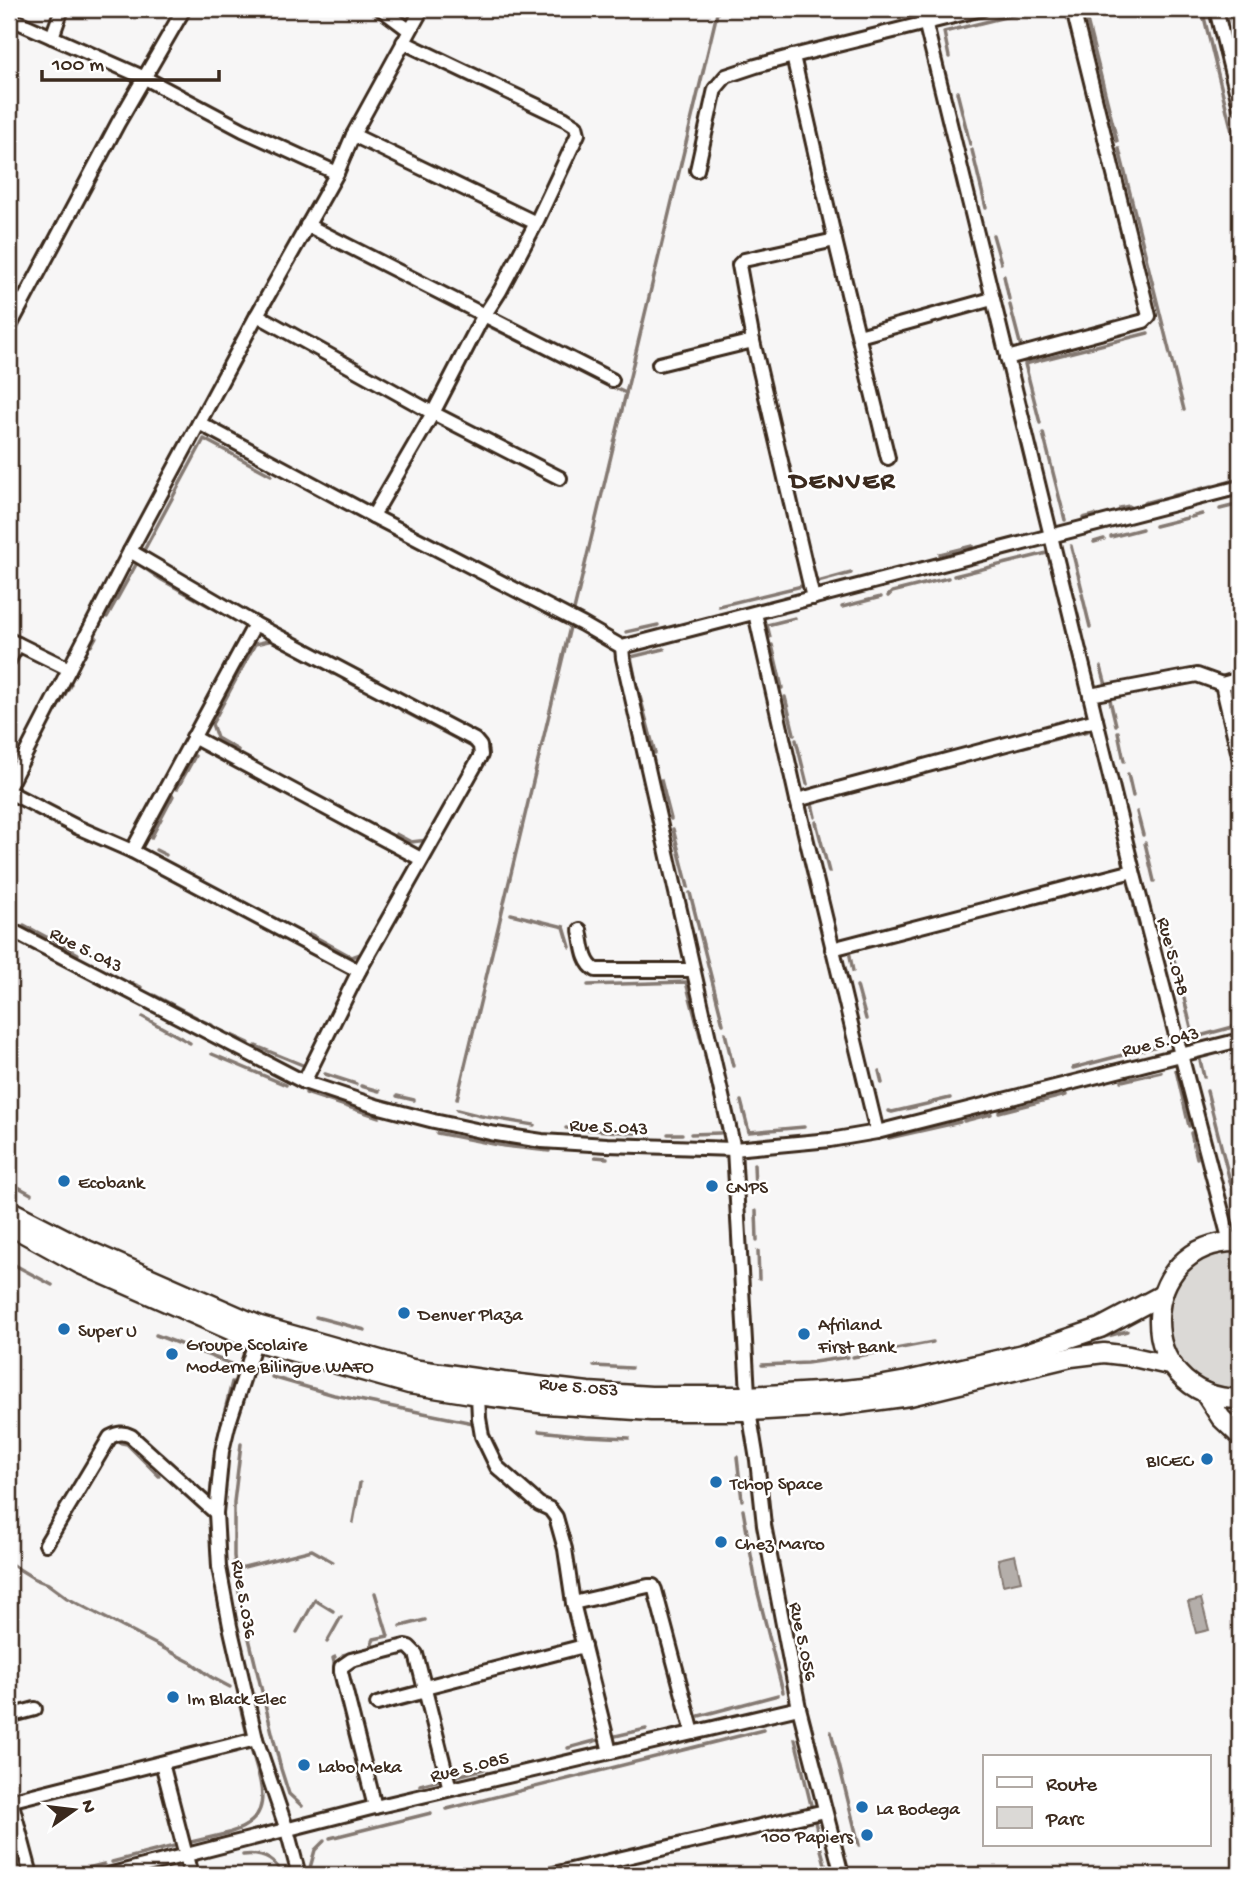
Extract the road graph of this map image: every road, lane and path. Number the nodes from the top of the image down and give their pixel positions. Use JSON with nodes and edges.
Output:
{"nodes":[{"id":1,"x":62,"y":9,"type":"edge"},
{"id":2,"x":184,"y":9,"type":"edge"},
{"id":3,"x":381,"y":9,"type":"edge"},
{"id":4,"x":422,"y":9,"type":"edge"},
{"id":5,"x":922,"y":9,"type":"edge"},
{"id":6,"x":982,"y":9,"type":"edge"},
{"id":7,"x":1073,"y":9,"type":"edge"},
{"id":8,"x":1216,"y":9,"type":"edge"},
{"id":9,"x":9,"y":18,"type":"edge"},
{"id":10,"x":925,"y":23,"type":"junction"},
{"id":11,"x":406,"y":36,"type":"junction"},
{"id":12,"x":52,"y":37,"type":"junction"},
{"id":13,"x":793,"y":56,"type":"junction"},
{"id":14,"x":145,"y":78,"type":"junction"},
{"id":15,"x":1240,"y":107,"type":"edge"},
{"id":16,"x":353,"y":135,"type":"junction"},
{"id":17,"x":696,"y":170,"type":"dead end"},
{"id":18,"x":337,"y":173,"type":"junction"},
{"id":19,"x":536,"y":223,"type":"junction"},
{"id":20,"x":307,"y":225,"type":"junction"},
{"id":21,"x":835,"y":240,"type":"junction"},
{"id":22,"x":9,"y":295,"type":"edge"},
{"id":23,"x":992,"y":299,"type":"junction"},
{"id":24,"x":22,"y":303,"type":"junction"},
{"id":25,"x":485,"y":314,"type":"junction"},
{"id":26,"x":257,"y":315,"type":"junction"},
{"id":27,"x":9,"y":328,"type":"edge"},
{"id":28,"x":859,"y":336,"type":"junction"},
{"id":29,"x":754,"y":341,"type":"junction"},
{"id":30,"x":1007,"y":358,"type":"junction"},
{"id":31,"x":659,"y":364,"type":"dead end"},
{"id":32,"x":612,"y":380,"type":"dead end"},
{"id":33,"x":433,"y":413,"type":"junction"},
{"id":34,"x":199,"y":423,"type":"junction"},
{"id":35,"x":888,"y":458,"type":"dead end"},
{"id":36,"x":560,"y":478,"type":"dead end"},
{"id":37,"x":1240,"y":487,"type":"edge"},
{"id":38,"x":373,"y":516,"type":"junction"},
{"id":39,"x":1051,"y":536,"type":"junction"},
{"id":40,"x":130,"y":551,"type":"junction"},
{"id":41,"x":813,"y":598,"type":"junction"},
{"id":42,"x":755,"y":613,"type":"junction"},
{"id":43,"x":255,"y":624,"type":"junction"},
{"id":44,"x":13,"y":642,"type":"edge"},
{"id":45,"x":622,"y":647,"type":"junction"},
{"id":46,"x":9,"y":660,"type":"edge"},
{"id":47,"x":69,"y":669,"type":"junction"},
{"id":48,"x":1240,"y":679,"type":"edge"},
{"id":49,"x":1222,"y":684,"type":"junction"},
{"id":50,"x":1090,"y":695,"type":"junction"},
{"id":51,"x":1096,"y":720,"type":"junction"},
{"id":52,"x":193,"y":737,"type":"junction"},
{"id":53,"x":1240,"y":760,"type":"edge"},
{"id":54,"x":9,"y":786,"type":"edge"},
{"id":55,"x":9,"y":792,"type":"edge"},
{"id":56,"x":797,"y":800,"type":"junction"},
{"id":57,"x":132,"y":851,"type":"junction"},
{"id":58,"x":421,"y":859,"type":"junction"},
{"id":59,"x":1133,"y":870,"type":"junction"},
{"id":60,"x":9,"y":929,"type":"edge"},
{"id":61,"x":580,"y":930,"type":"dead end"},
{"id":62,"x":832,"y":949,"type":"junction"},
{"id":63,"x":693,"y":970,"type":"junction"},
{"id":64,"x":359,"y":971,"type":"junction"},
{"id":65,"x":1240,"y":1040,"type":"edge"},
{"id":66,"x":1181,"y":1055,"type":"junction"},
{"id":67,"x":304,"y":1082,"type":"junction"},
{"id":68,"x":877,"y":1132,"type":"junction"},
{"id":69,"x":734,"y":1149,"type":"junction"},
{"id":70,"x":9,"y":1210,"type":"edge"},
{"id":71,"x":9,"y":1225,"type":"edge"},
{"id":72,"x":1235,"y":1242,"type":"edge"},
{"id":73,"x":1162,"y":1294,"type":"junction"},
{"id":74,"x":258,"y":1334,"type":"junction"},
{"id":75,"x":1173,"y":1366,"type":"junction"},
{"id":76,"x":1204,"y":1392,"type":"junction"},
{"id":77,"x":478,"y":1395,"type":"junction"},
{"id":78,"x":1240,"y":1399,"type":"edge"},
{"id":79,"x":748,"y":1403,"type":"junction"},
{"id":80,"x":1240,"y":1436,"type":"edge"},
{"id":81,"x":216,"y":1513,"type":"junction"},
{"id":82,"x":46,"y":1544,"type":"dead end"},
{"id":83,"x":573,"y":1603,"type":"junction"},
{"id":84,"x":584,"y":1646,"type":"junction"},
{"id":85,"x":425,"y":1689,"type":"junction"},
{"id":86,"x":377,"y":1704,"type":"dead end"},
{"id":87,"x":799,"y":1708,"type":"junction"},
{"id":88,"x":35,"y":1709,"type":"dead end"},
{"id":89,"x":9,"y":1716,"type":"edge"},
{"id":90,"x":693,"y":1732,"type":"junction"},
{"id":91,"x":256,"y":1739,"type":"junction"},
{"id":92,"x":610,"y":1752,"type":"junction"},
{"id":93,"x":162,"y":1762,"type":"junction"},
{"id":94,"x":450,"y":1789,"type":"junction"},
{"id":95,"x":10,"y":1801,"type":"edge"},
{"id":96,"x":375,"y":1807,"type":"junction"},
{"id":97,"x":825,"y":1811,"type":"junction"},
{"id":98,"x":287,"y":1830,"type":"junction"},
{"id":99,"x":186,"y":1855,"type":"junction"},
{"id":100,"x":31,"y":1875,"type":"edge"},
{"id":101,"x":110,"y":1875,"type":"edge"},
{"id":102,"x":191,"y":1875,"type":"edge"},
{"id":103,"x":299,"y":1875,"type":"edge"},
{"id":104,"x":549,"y":1875,"type":"edge"},
{"id":105,"x":842,"y":1875,"type":"edge"}],
"edges":[{"from":1,"to":12,"type":"street"},
{"from":2,"to":14,"type":"street"},
{"from":3,"to":11,"type":"street"},
{"from":4,"to":11,"type":"street"},
{"from":5,"to":10,"type":"street","name":"Rue 5.078"},
{"from":6,"to":10,"type":"street"},
{"from":7,"to":30,"type":"street"},
{"from":8,"to":15,"type":"street"},
{"from":9,"to":12,"type":"street"},
{"from":10,"to":13,"type":"street"},
{"from":10,"to":23,"type":"street","name":"Rue 5.078"},
{"from":11,"to":16,"type":"street"},
{"from":11,"to":19,"type":"street"},
{"from":12,"to":14,"type":"street"},
{"from":13,"to":17,"type":"street"},
{"from":13,"to":21,"type":"street"},
{"from":14,"to":18,"type":"street"},
{"from":14,"to":24,"type":"street"},
{"from":16,"to":18,"type":"street"},
{"from":16,"to":19,"type":"street"},
{"from":18,"to":20,"type":"street"},
{"from":19,"to":25,"type":"street"},
{"from":20,"to":25,"type":"street"},
{"from":20,"to":26,"type":"street"},
{"from":21,"to":28,"type":"street"},
{"from":21,"to":29,"type":"street"},
{"from":22,"to":24,"type":"street"},
{"from":23,"to":28,"type":"street"},
{"from":23,"to":30,"type":"street","name":"Rue 5.078"},
{"from":24,"to":27,"type":"street"},
{"from":25,"to":32,"type":"street"},
{"from":25,"to":33,"type":"street"},
{"from":26,"to":33,"type":"street"},
{"from":26,"to":34,"type":"street"},
{"from":28,"to":35,"type":"street"},
{"from":29,"to":31,"type":"street"},
{"from":29,"to":41,"type":"street"},
{"from":30,"to":39,"type":"street","name":"Rue 5.078"},
{"from":33,"to":36,"type":"street"},
{"from":33,"to":38,"type":"street"},
{"from":34,"to":38,"type":"street"},
{"from":34,"to":40,"type":"street"},
{"from":37,"to":39,"type":"street"},
{"from":38,"to":45,"type":"street"},
{"from":39,"to":41,"type":"street"},
{"from":39,"to":50,"type":"street","name":"Rue 5.078"},
{"from":40,"to":43,"type":"street"},
{"from":40,"to":47,"type":"street"},
{"from":41,"to":42,"type":"street"},
{"from":42,"to":45,"type":"street"},
{"from":42,"to":56,"type":"street"},
{"from":43,"to":52,"type":"street"},
{"from":43,"to":58,"type":"street"},
{"from":44,"to":46,"type":"street"},
{"from":44,"to":47,"type":"street"},
{"from":45,"to":63,"type":"street","name":"Rue 5.056"},
{"from":47,"to":54,"type":"street"},
{"from":48,"to":49,"type":"street"},
{"from":49,"to":50,"type":"street"},
{"from":49,"to":53,"type":"street"},
{"from":50,"to":51,"type":"street","name":"Rue 5.078"},
{"from":51,"to":56,"type":"street"},
{"from":51,"to":59,"type":"street","name":"Rue 5.078"},
{"from":52,"to":57,"type":"street"},
{"from":52,"to":58,"type":"street"},
{"from":55,"to":57,"type":"street"},
{"from":56,"to":62,"type":"street"},
{"from":57,"to":64,"type":"street"},
{"from":58,"to":64,"type":"street"},
{"from":59,"to":62,"type":"street"},
{"from":59,"to":66,"type":"street","name":"Rue 5.078"},
{"from":60,"to":67,"type":"street","name":"Rue 5.043"},
{"from":61,"to":63,"type":"street"},
{"from":62,"to":68,"type":"street"},
{"from":63,"to":69,"type":"street","name":"Rue 5.056"},
{"from":64,"to":67,"type":"street"},
{"from":65,"to":66,"type":"street","name":"Rue 5.043"},
{"from":66,"to":68,"type":"street","name":"Rue 5.043"},
{"from":66,"to":72,"type":"street","name":"Rue 5.078"},
{"from":67,"to":69,"type":"street","name":"Rue 5.043"},
{"from":68,"to":69,"type":"street","name":"Rue 5.043"},
{"from":69,"to":79,"type":"street","name":"Rue 5.056"},
{"from":70,"to":74,"type":"main road","name":"Rue 5.053"},
{"from":71,"to":74,"type":"main road","name":"Rue 5.053"},
{"from":72,"to":73,"type":"main road"},
{"from":73,"to":75,"type":"main road"},
{"from":73,"to":79,"type":"main road","name":"Rue 5.053"},
{"from":74,"to":77,"type":"main road","name":"Rue 5.053"},
{"from":74,"to":79,"type":"main road","name":"Rue 5.053"},
{"from":74,"to":81,"type":"street","name":"Rue 5.036"},
{"from":75,"to":76,"type":"main road"},
{"from":75,"to":79,"type":"main road","name":"Rue 5.053"},
{"from":76,"to":78,"type":"main road"},
{"from":76,"to":80,"type":"main road"},
{"from":77,"to":79,"type":"main road","name":"Rue 5.053"},
{"from":77,"to":83,"type":"street"},
{"from":79,"to":87,"type":"street","name":"Rue 5.056"},
{"from":81,"to":82,"type":"street"},
{"from":81,"to":91,"type":"street","name":"Rue 5.036"},
{"from":83,"to":84,"type":"street"},
{"from":83,"to":90,"type":"street"},
{"from":84,"to":85,"type":"street"},
{"from":84,"to":92,"type":"street"},
{"from":85,"to":86,"type":"street"},
{"from":85,"to":94,"type":"street"},
{"from":85,"to":96,"type":"street"},
{"from":87,"to":90,"type":"street","name":"Rue 5.085"},
{"from":87,"to":97,"type":"street","name":"Rue 5.056"},
{"from":88,"to":89,"type":"street"},
{"from":90,"to":92,"type":"street","name":"Rue 5.085"},
{"from":91,"to":93,"type":"street"},
{"from":91,"to":98,"type":"street","name":"Rue 5.036"},
{"from":92,"to":94,"type":"street","name":"Rue 5.085"},
{"from":93,"to":95,"type":"street"},
{"from":93,"to":99,"type":"street"},
{"from":94,"to":96,"type":"street","name":"Rue 5.085"},
{"from":95,"to":100,"type":"street"},
{"from":96,"to":98,"type":"street","name":"Rue 5.085"},
{"from":97,"to":104,"type":"street"},
{"from":97,"to":105,"type":"street","name":"Rue 5.056"},
{"from":98,"to":99,"type":"street","name":"Rue 5.085"},
{"from":98,"to":103,"type":"street","name":"Rue 5.036"},
{"from":99,"to":101,"type":"street","name":"Rue 5.085"},
{"from":99,"to":102,"type":"street"}]}
